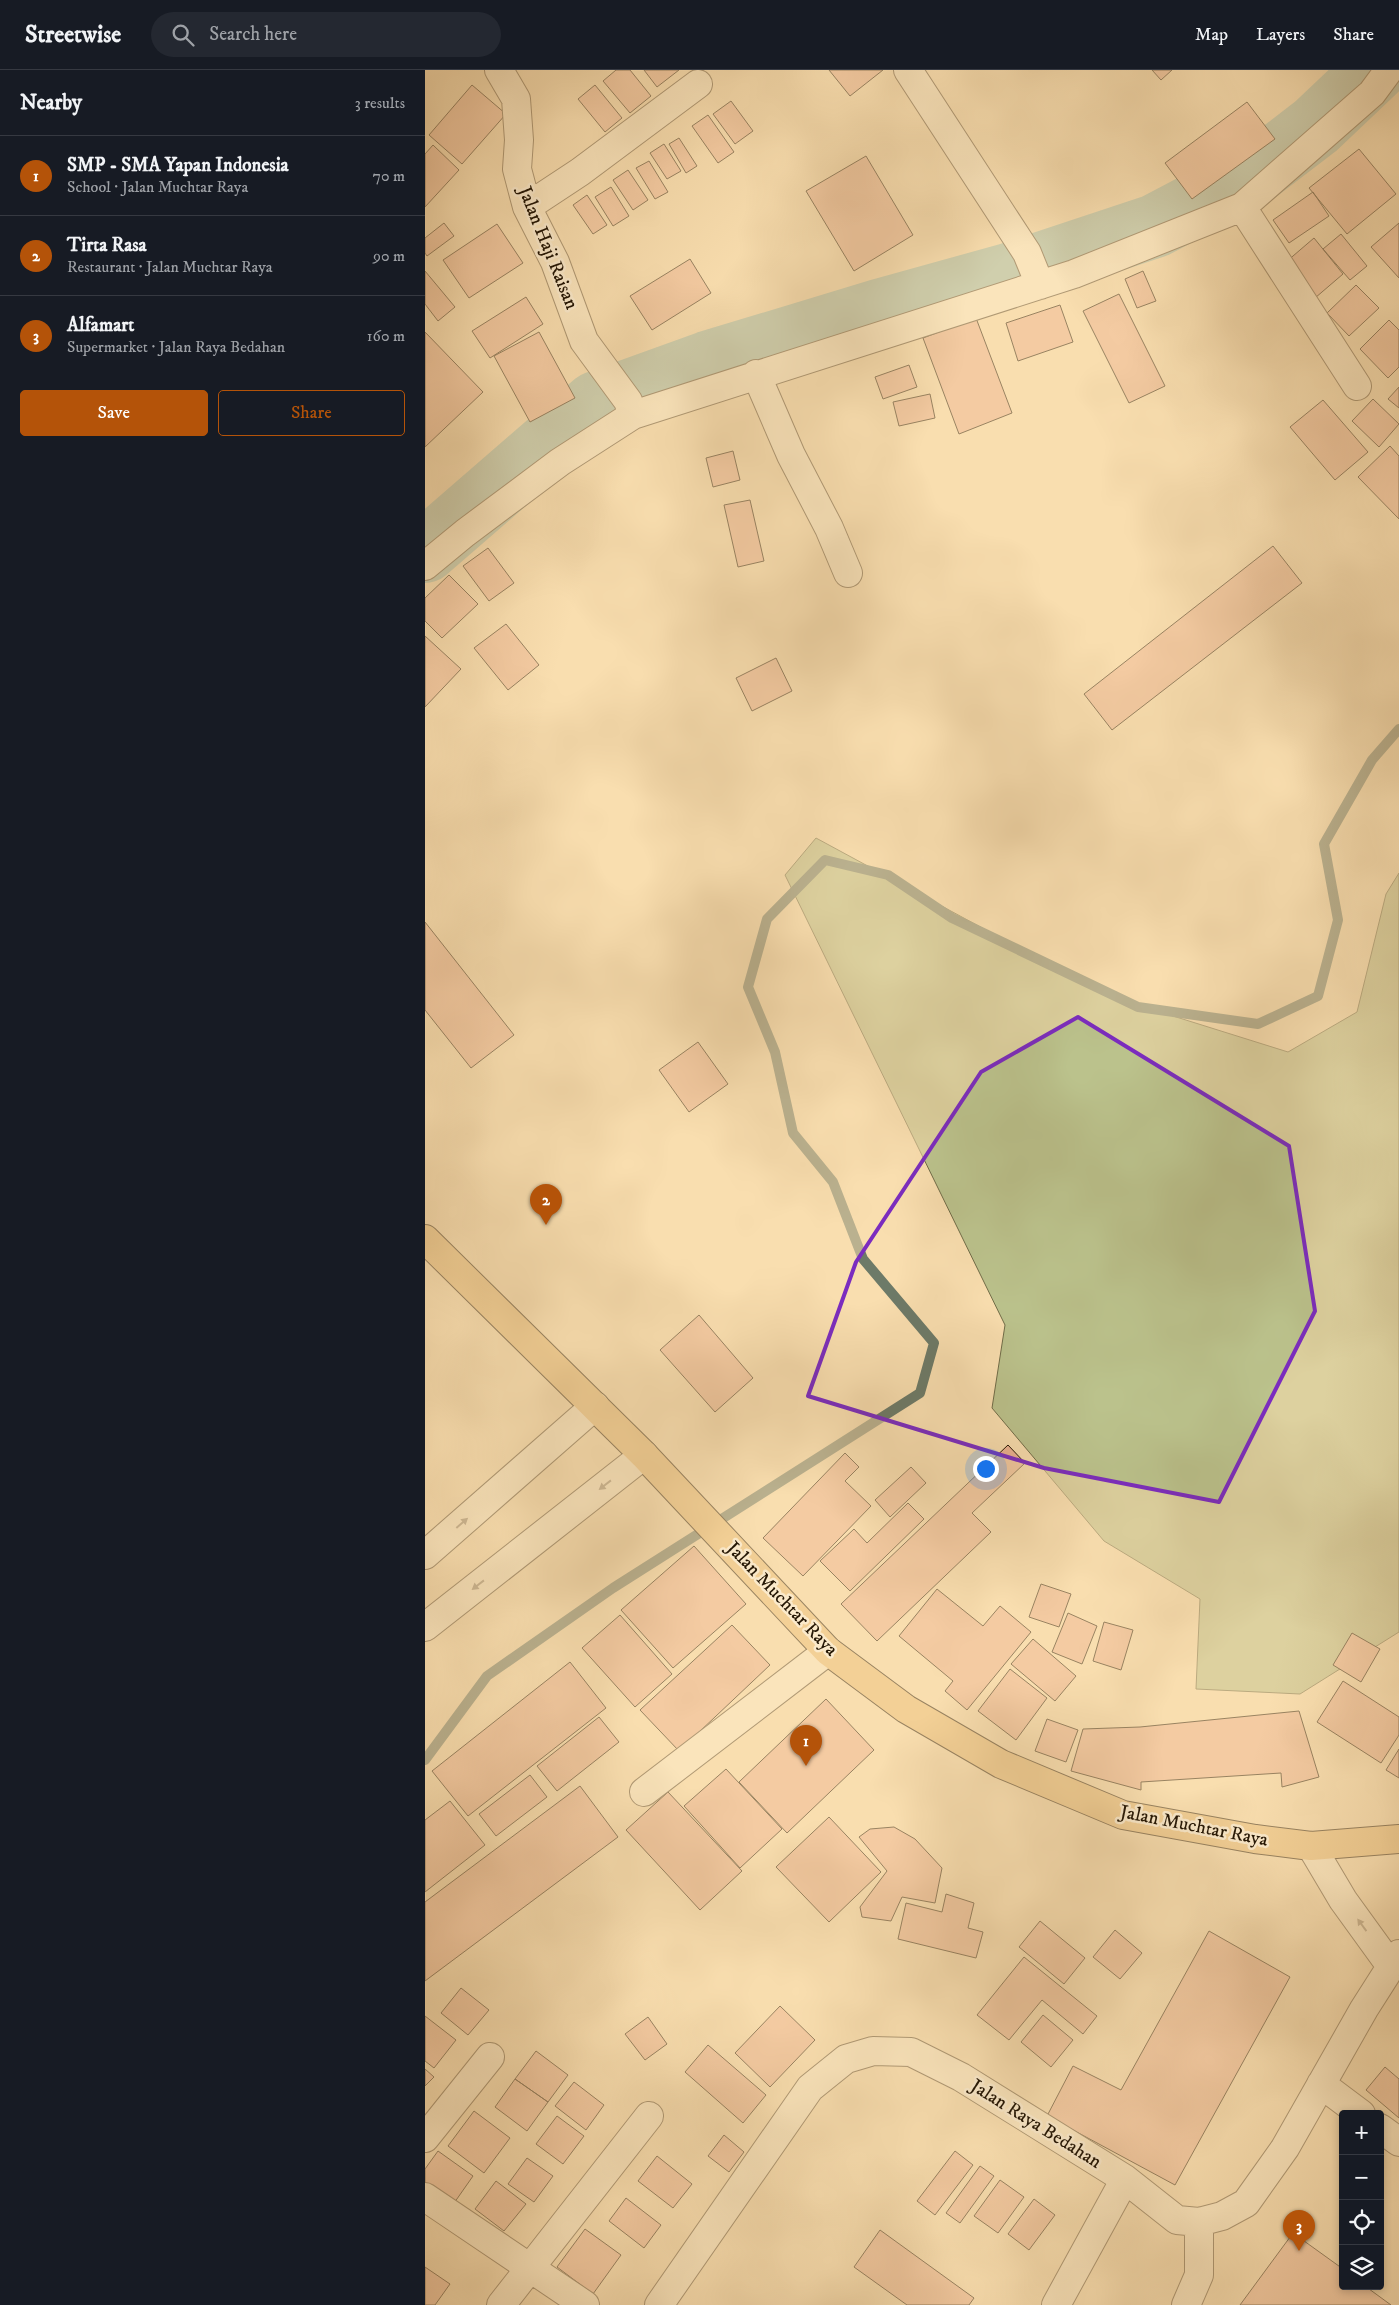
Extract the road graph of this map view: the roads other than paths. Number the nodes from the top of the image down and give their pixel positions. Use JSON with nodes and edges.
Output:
{"nodes":[{"id":1,"x":499,"y":70,"type":"edge"},
{"id":2,"x":908,"y":70,"type":"edge"},
{"id":3,"x":1389,"y":70,"type":"edge"},
{"id":4,"x":698,"y":84,"type":"dead end"},
{"id":5,"x":527,"y":207,"type":"junction"},
{"id":6,"x":1242,"y":207,"type":"junction"},
{"id":7,"x":1034,"y":270,"type":"junction"},
{"id":8,"x":756,"y":374,"type":"junction"},
{"id":9,"x":1357,"y":386,"type":"dead end"},
{"id":10,"x":631,"y":408,"type":"junction"},
{"id":11,"x":425,"y":566,"type":"edge"},
{"id":12,"x":848,"y":573,"type":"dead end"},
{"id":13,"x":425,"y":1240,"type":"edge"},
{"id":14,"x":595,"y":1406,"type":"junction"},
{"id":15,"x":644,"y":1455,"type":"junction"},
{"id":16,"x":425,"y":1555,"type":"edge"},
{"id":17,"x":425,"y":1627,"type":"edge"},
{"id":18,"x":827,"y":1651,"type":"junction"},
{"id":19,"x":644,"y":1792,"type":"dead end"},
{"id":20,"x":1399,"y":1839,"type":"edge"},
{"id":21,"x":1311,"y":1846,"type":"junction"},
{"id":22,"x":1395,"y":1960,"type":"edge"},
{"id":23,"x":490,"y":2058,"type":"dead end"},
{"id":24,"x":1321,"y":2084,"type":"junction"},
{"id":25,"x":1356,"y":2110,"type":"edge"},
{"id":26,"x":649,"y":2116,"type":"dead end"},
{"id":27,"x":1384,"y":2131,"type":"edge"},
{"id":28,"x":425,"y":2138,"type":"edge"},
{"id":29,"x":1399,"y":2142,"type":"edge"},
{"id":30,"x":1125,"y":2179,"type":"junction"},
{"id":31,"x":425,"y":2197,"type":"edge"},
{"id":32,"x":1199,"y":2222,"type":"junction"},
{"id":33,"x":531,"y":2268,"type":"junction"},
{"id":34,"x":501,"y":2305,"type":"edge"},
{"id":35,"x":585,"y":2305,"type":"edge"},
{"id":36,"x":659,"y":2305,"type":"edge"},
{"id":37,"x":1056,"y":2305,"type":"edge"},
{"id":38,"x":1186,"y":2305,"type":"edge"}],
"edges":[{"from":1,"to":5,"type":"street","name":"Jalan Haji Raisan"},
{"from":2,"to":7,"type":"street"},
{"from":3,"to":6,"type":"street"},
{"from":4,"to":5,"type":"street"},
{"from":5,"to":10,"type":"street","name":"Jalan Haji Raisan"},
{"from":6,"to":7,"type":"street"},
{"from":6,"to":9,"type":"street"},
{"from":7,"to":8,"type":"street"},
{"from":8,"to":10,"type":"street"},
{"from":8,"to":12,"type":"street"},
{"from":10,"to":11,"type":"street"},
{"from":13,"to":14,"type":"highway","name":"Jalan Muchtar Raya"},
{"from":14,"to":15,"type":"highway","name":"Jalan Muchtar Raya"},
{"from":16,"to":14,"type":"street","one_way":true},
{"from":15,"to":17,"type":"street","one_way":true},
{"from":15,"to":18,"type":"highway","name":"Jalan Muchtar Raya"},
{"from":18,"to":19,"type":"street"},
{"from":18,"to":21,"type":"highway","name":"Jalan Muchtar Raya"},
{"from":20,"to":21,"type":"highway","name":"Jalan Muchtar Raya"},
{"from":22,"to":21,"type":"street","name":"Jalan Raya Bedahan","one_way":true},
{"from":22,"to":24,"type":"street","name":"Jalan Raya Bedahan"},
{"from":23,"to":28,"type":"street"},
{"from":24,"to":25,"type":"street"},
{"from":24,"to":32,"type":"street","name":"Jalan Raya Bedahan"},
{"from":26,"to":33,"type":"street"},
{"from":27,"to":29,"type":"street"},
{"from":30,"to":32,"type":"street","name":"Jalan Raya Bedahan"},
{"from":30,"to":36,"type":"street","name":"Jalan Raya Bedahan"},
{"from":30,"to":37,"type":"street"},
{"from":31,"to":33,"type":"street"},
{"from":32,"to":38,"type":"street"},
{"from":33,"to":34,"type":"street"},
{"from":33,"to":35,"type":"street"}]}
